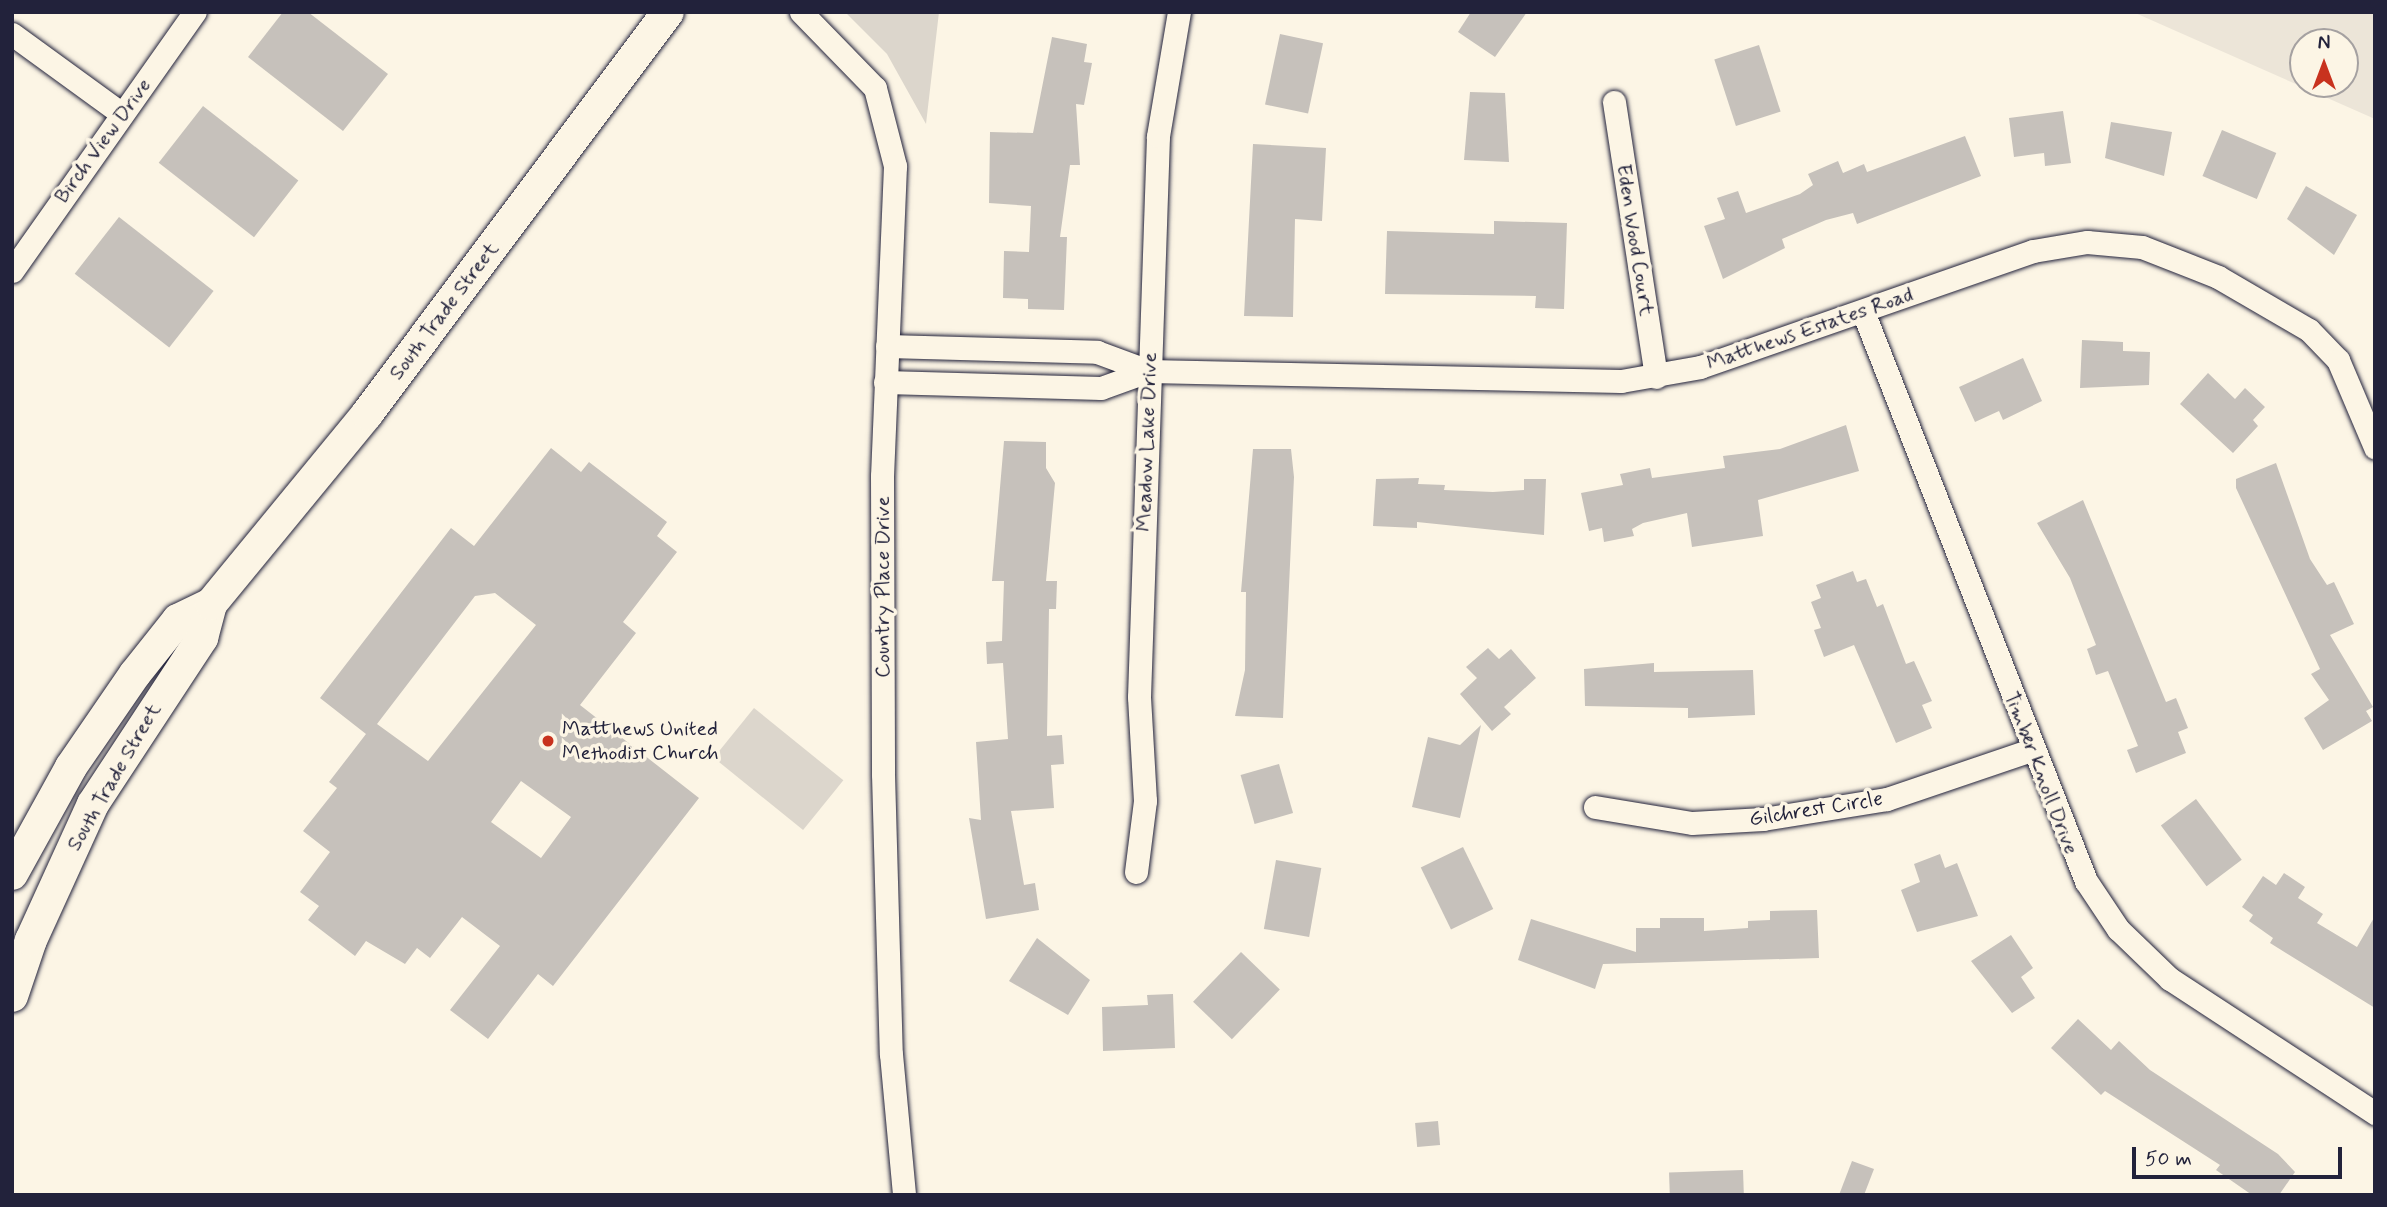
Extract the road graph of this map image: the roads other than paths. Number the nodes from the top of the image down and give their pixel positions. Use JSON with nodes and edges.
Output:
{"nodes":[{"id":1,"x":195,"y":12,"type":"edge"},
{"id":2,"x":668,"y":12,"type":"edge"},
{"id":3,"x":801,"y":12,"type":"edge"},
{"id":4,"x":1179,"y":12,"type":"edge"},
{"id":5,"x":12,"y":34,"type":"edge"},
{"id":6,"x":1614,"y":102,"type":"dead end"},
{"id":7,"x":122,"y":114,"type":"junction"},
{"id":8,"x":12,"y":271,"type":"edge"},
{"id":9,"x":1864,"y":314,"type":"junction"},
{"id":10,"x":887,"y":346,"type":"junction"},
{"id":11,"x":1149,"y":371,"type":"junction"},
{"id":12,"x":1656,"y":377,"type":"junction"},
{"id":13,"x":886,"y":382,"type":"junction"},
{"id":14,"x":2375,"y":447,"type":"edge"},
{"id":15,"x":211,"y":604,"type":"junction"},
{"id":16,"x":2031,"y":750,"type":"junction"},
{"id":17,"x":1595,"y":807,"type":"dead end"},
{"id":18,"x":1136,"y":872,"type":"dead end"},
{"id":19,"x":12,"y":874,"type":"edge"},
{"id":20,"x":12,"y":996,"type":"edge"},
{"id":21,"x":2375,"y":1113,"type":"edge"},
{"id":22,"x":904,"y":1195,"type":"edge"}],
"edges":[{"from":1,"to":7,"type":"street","name":"Birch View Drive"},
{"from":2,"to":15,"type":"main road","name":"South Trade Street"},
{"from":3,"to":10,"type":"street","name":"Country Place Drive"},
{"from":4,"to":11,"type":"street","name":"Meadow Lake Drive"},
{"from":5,"to":7,"type":"street"},
{"from":6,"to":12,"type":"street","name":"Eden Wood Court"},
{"from":7,"to":8,"type":"street","name":"Birch View Drive"},
{"from":9,"to":12,"type":"street","name":"Matthews Estates Road"},
{"from":9,"to":14,"type":"street","name":"Matthews Estates Road"},
{"from":9,"to":16,"type":"street","name":"Timber Knoll Drive"},
{"from":10,"to":11,"type":"street","name":"Matthews Estates Road"},
{"from":10,"to":13,"type":"street","name":"Country Place Drive"},
{"from":11,"to":12,"type":"street","name":"Matthews Estates Road"},
{"from":11,"to":13,"type":"street","name":"Matthews Estates Road"},
{"from":11,"to":18,"type":"street","name":"Meadow Lake Drive"},
{"from":13,"to":22,"type":"street","name":"Country Place Drive"},
{"from":15,"to":19,"type":"main road","name":"South Trade Street"},
{"from":15,"to":20,"type":"main road","name":"South Trade Street"},
{"from":16,"to":17,"type":"street","name":"Gilchrest Circle"},
{"from":16,"to":21,"type":"street","name":"Timber Knoll Drive"}]}
